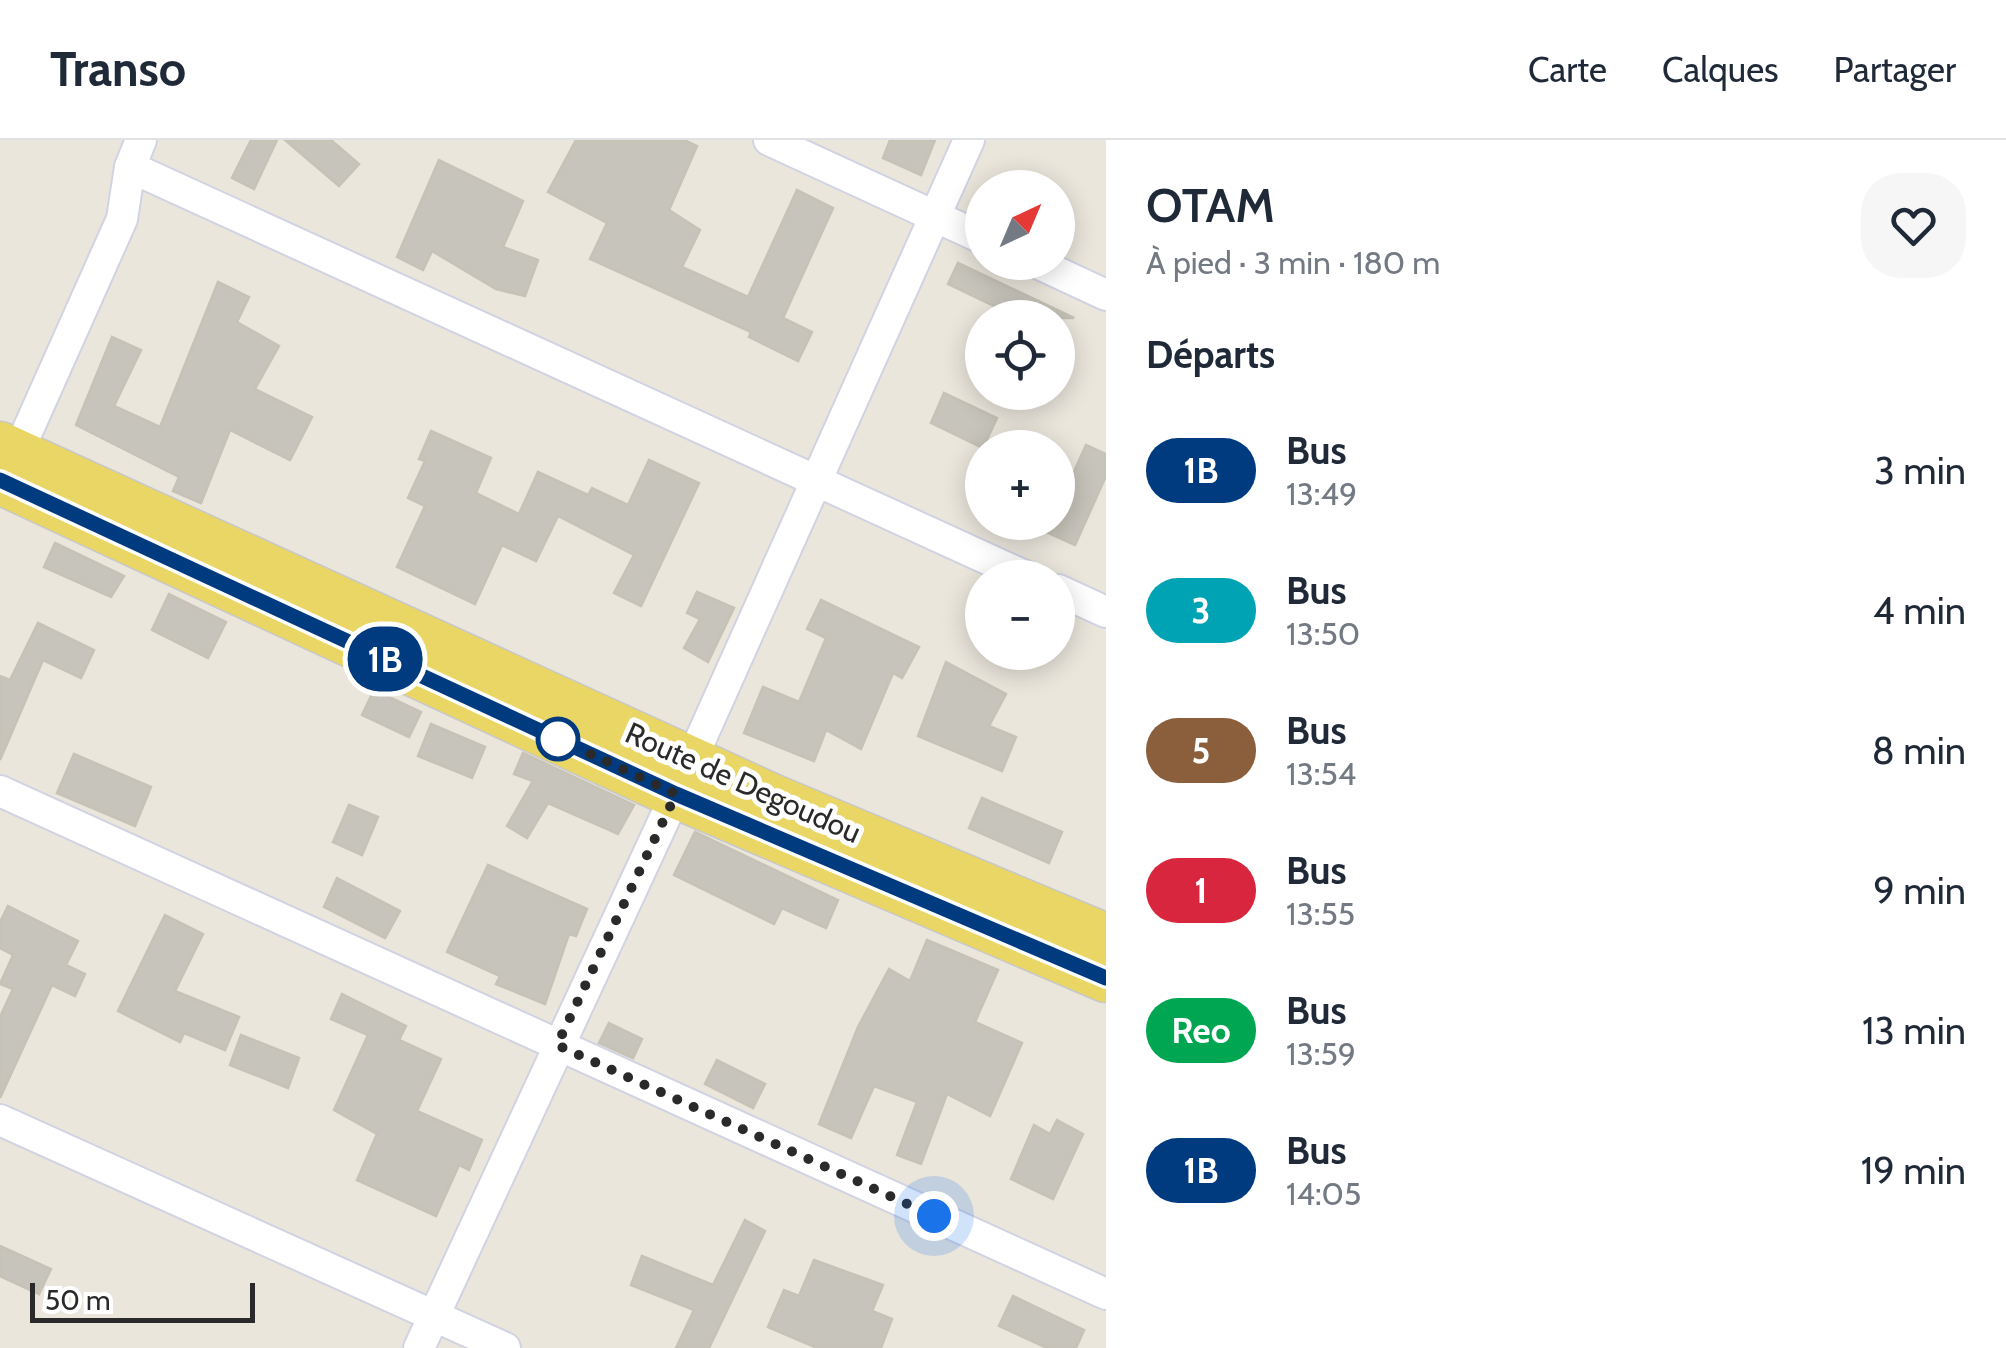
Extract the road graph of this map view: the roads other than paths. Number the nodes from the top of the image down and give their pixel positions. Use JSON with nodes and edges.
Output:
{"nodes":[{"id":1,"x":769,"y":140,"type":"edge"},
{"id":2,"x":969,"y":140,"type":"edge"},
{"id":3,"x":135,"y":154,"type":"edge"},
{"id":4,"x":934,"y":216,"type":"junction"},
{"id":5,"x":965,"y":230,"type":"edge"},
{"id":6,"x":1074,"y":280,"type":"edge"},
{"id":7,"x":1106,"y":295,"type":"edge"},
{"id":8,"x":4,"y":470,"type":"edge"},
{"id":9,"x":814,"y":481,"type":"junction"},
{"id":10,"x":989,"y":560,"type":"edge"},
{"id":11,"x":1075,"y":598,"type":"edge"},
{"id":12,"x":1106,"y":612,"type":"edge"},
{"id":13,"x":683,"y":778,"type":"junction"},
{"id":14,"x":0,"y":791,"type":"edge"},
{"id":15,"x":1106,"y":938,"type":"edge"},
{"id":16,"x":1106,"y":978,"type":"edge"},
{"id":17,"x":557,"y":1045,"type":"junction"},
{"id":18,"x":0,"y":1120,"type":"edge"},
{"id":19,"x":1106,"y":1294,"type":"edge"},
{"id":20,"x":434,"y":1316,"type":"junction"},
{"id":21,"x":419,"y":1348,"type":"edge"},
{"id":22,"x":505,"y":1348,"type":"edge"}],
"edges":[{"from":1,"to":4,"type":"street"},
{"from":2,"to":4,"type":"street"},
{"from":3,"to":8,"type":"street"},
{"from":3,"to":9,"type":"street"},
{"from":4,"to":5,"type":"street"},
{"from":4,"to":9,"type":"street"},
{"from":6,"to":7,"type":"street"},
{"from":8,"to":13,"type":"main road","name":"Route de Degoudou"},
{"from":9,"to":10,"type":"street"},
{"from":9,"to":13,"type":"street"},
{"from":11,"to":12,"type":"street"},
{"from":13,"to":15,"type":"main road","name":"Route de Degoudou"},
{"from":13,"to":16,"type":"main road","name":"Route de Degoudou"},
{"from":13,"to":17,"type":"street"},
{"from":14,"to":17,"type":"street"},
{"from":17,"to":19,"type":"street"},
{"from":17,"to":20,"type":"street"},
{"from":18,"to":20,"type":"street"},
{"from":20,"to":21,"type":"street"},
{"from":20,"to":22,"type":"street"}]}
